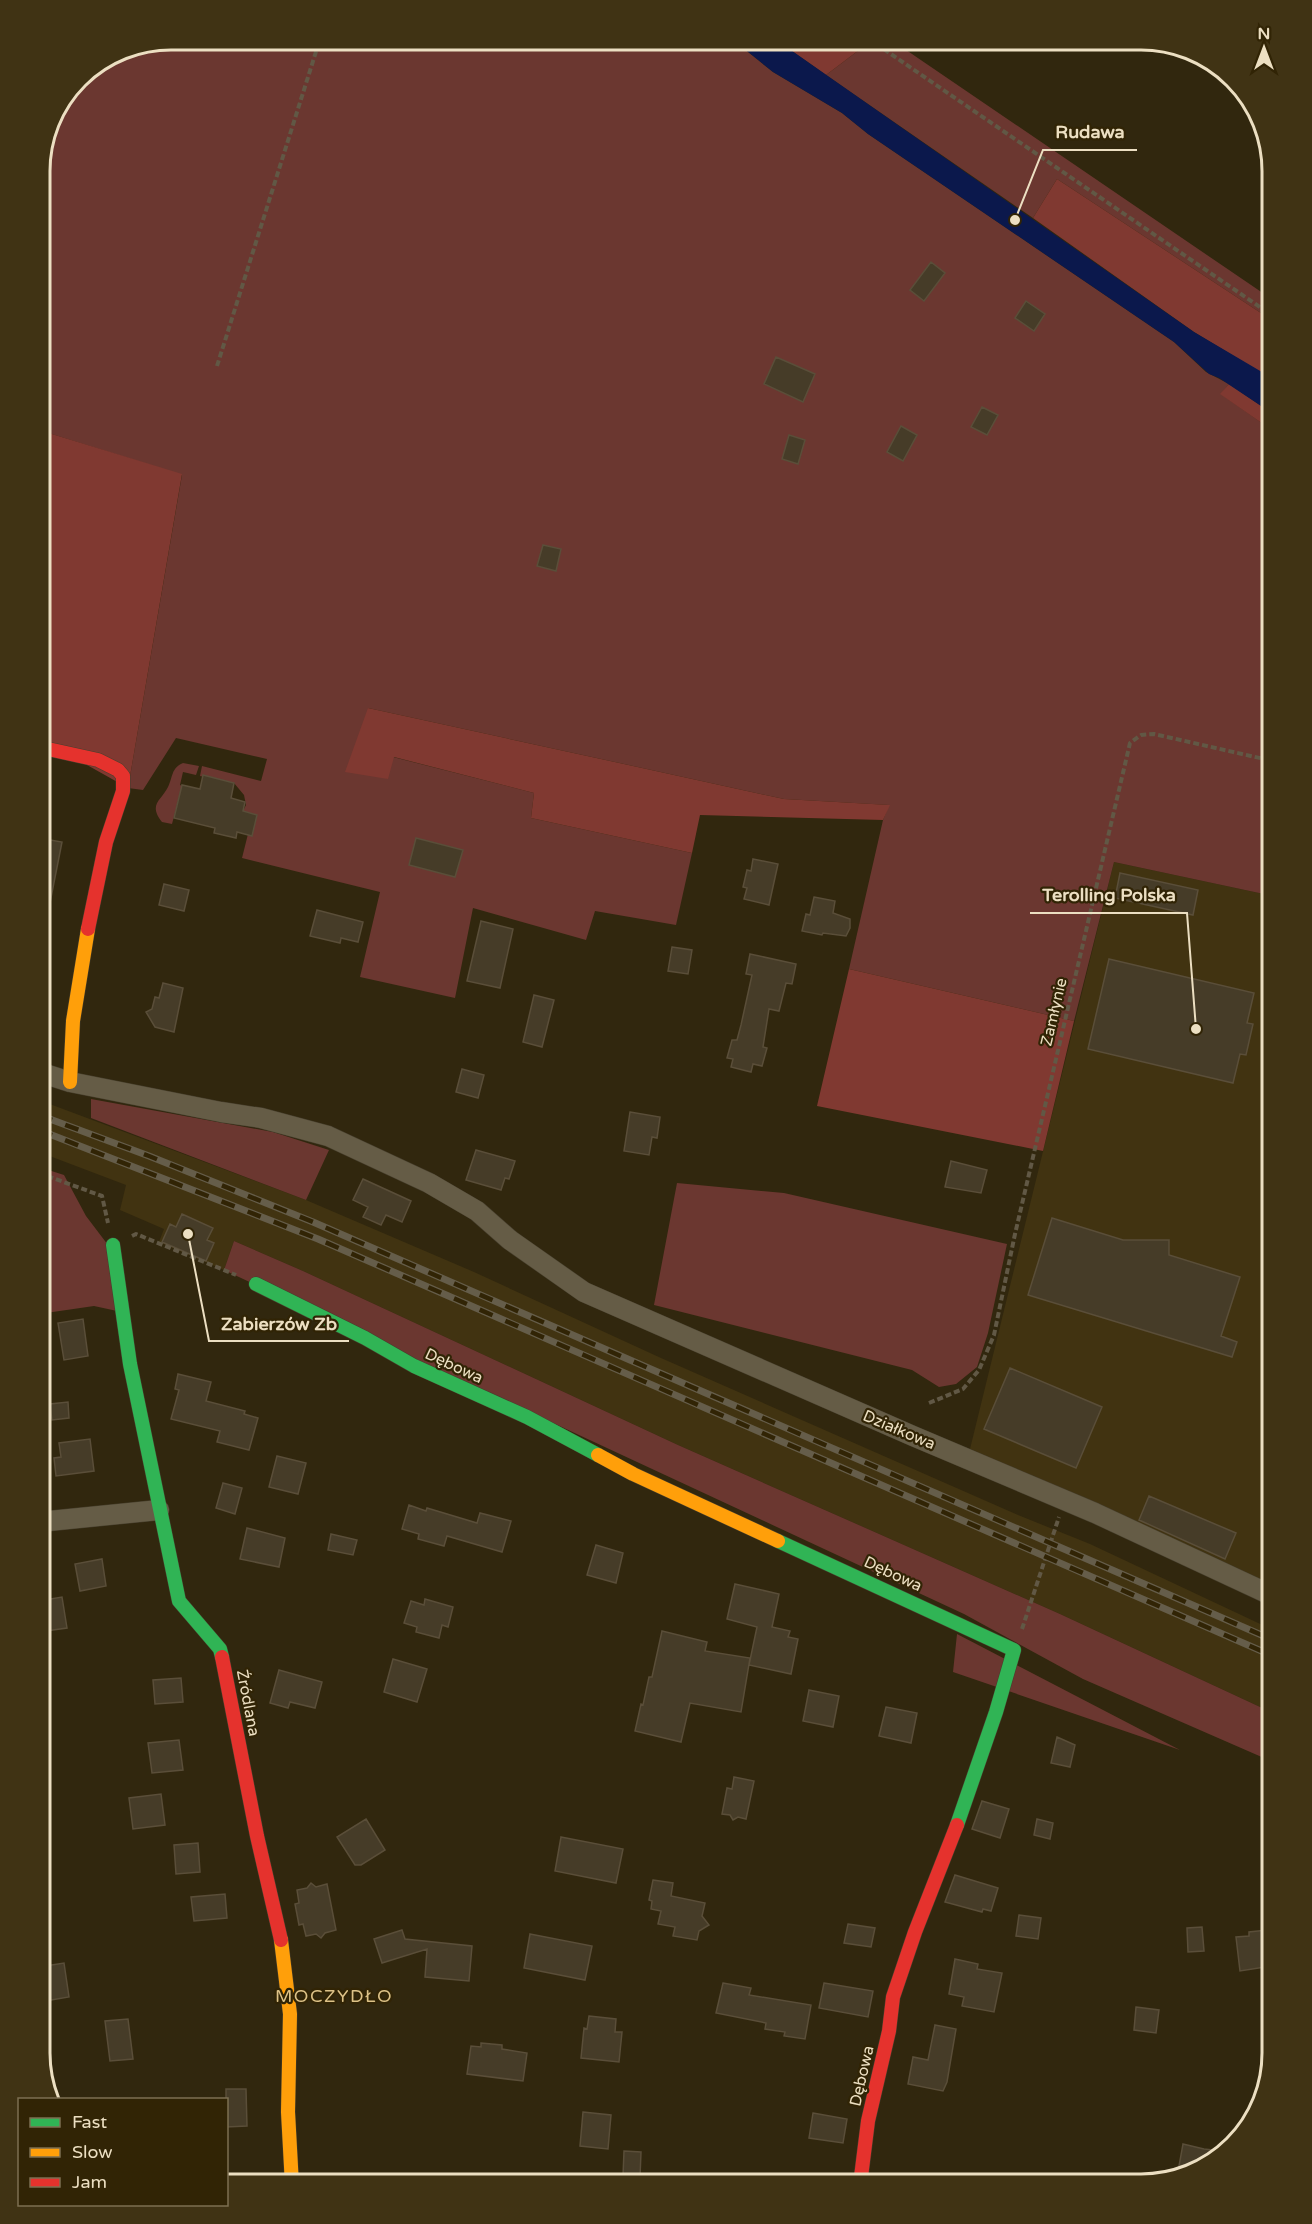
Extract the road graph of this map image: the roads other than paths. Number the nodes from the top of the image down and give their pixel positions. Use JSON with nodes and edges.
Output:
{"nodes":[{"id":1,"x":50,"y":749,"type":"edge"},
{"id":2,"x":50,"y":1076,"type":"edge"},
{"id":3,"x":70,"y":1082,"type":"junction"},
{"id":4,"x":113,"y":1245,"type":"road end"},
{"id":5,"x":256,"y":1284,"type":"road end"},
{"id":6,"x":159,"y":1509,"type":"junction"},
{"id":7,"x":50,"y":1521,"type":"edge"},
{"id":8,"x":1262,"y":1591,"type":"edge"},
{"id":9,"x":291,"y":2174,"type":"edge"},
{"id":10,"x":861,"y":2175,"type":"edge"}],
"edges":[{"from":1,"to":3,"type":"street"},
{"from":2,"to":3,"type":"street","name":"Działkowa"},
{"from":3,"to":8,"type":"street","name":"Działkowa"},
{"from":4,"to":6,"type":"street","name":"Źródlana"},
{"from":5,"to":10,"type":"street","name":"Dębowa"},
{"from":6,"to":7,"type":"street"},
{"from":6,"to":9,"type":"street","name":"Źródlana"}]}
